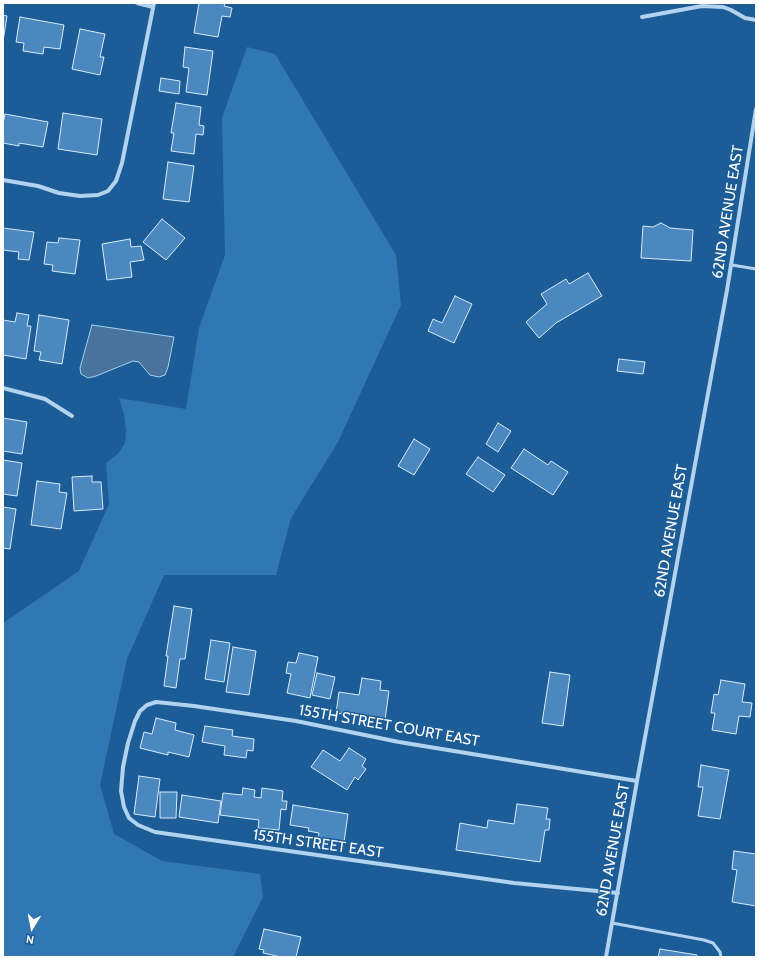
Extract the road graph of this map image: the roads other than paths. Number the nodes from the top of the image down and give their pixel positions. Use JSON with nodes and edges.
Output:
{"nodes":[{"id":1,"x":137,"y":3,"type":"edge"},
{"id":2,"x":153,"y":5,"type":"edge"},
{"id":3,"x":642,"y":17,"type":"dead end"},
{"id":4,"x":756,"y":20,"type":"edge"},
{"id":5,"x":756,"y":108,"type":"edge"},
{"id":6,"x":3,"y":180,"type":"edge"},
{"id":7,"x":732,"y":265,"type":"junction"},
{"id":8,"x":756,"y":269,"type":"edge"},
{"id":9,"x":3,"y":388,"type":"edge"},
{"id":10,"x":72,"y":416,"type":"dead end"},
{"id":11,"x":140,"y":711,"type":"joint"},
{"id":12,"x":637,"y":781,"type":"junction"},
{"id":13,"x":618,"y":893,"type":"junction"},
{"id":14,"x":612,"y":922,"type":"junction"},
{"id":15,"x":606,"y":957,"type":"edge"},
{"id":16,"x":722,"y":957,"type":"edge"}],
"edges":[{"from":1,"to":2,"type":"street"},
{"from":2,"to":6,"type":"street"},
{"from":3,"to":4,"type":"street"},
{"from":5,"to":7,"type":"street","name":"62ND AVENUE EAST"},
{"from":7,"to":8,"type":"lane"},
{"from":7,"to":12,"type":"street","name":"62ND AVENUE EAST"},
{"from":9,"to":10,"type":"street"},
{"from":11,"to":12,"type":"street","name":"155TH STREET COURT EAST"},
{"from":11,"to":13,"type":"street","name":"155TH STREET EAST"},
{"from":12,"to":13,"type":"street","name":"62ND AVENUE EAST"},
{"from":13,"to":14,"type":"street","name":"62ND AVENUE EAST"},
{"from":14,"to":15,"type":"street","name":"62ND AVENUE EAST"},
{"from":14,"to":16,"type":"lane"}]}
